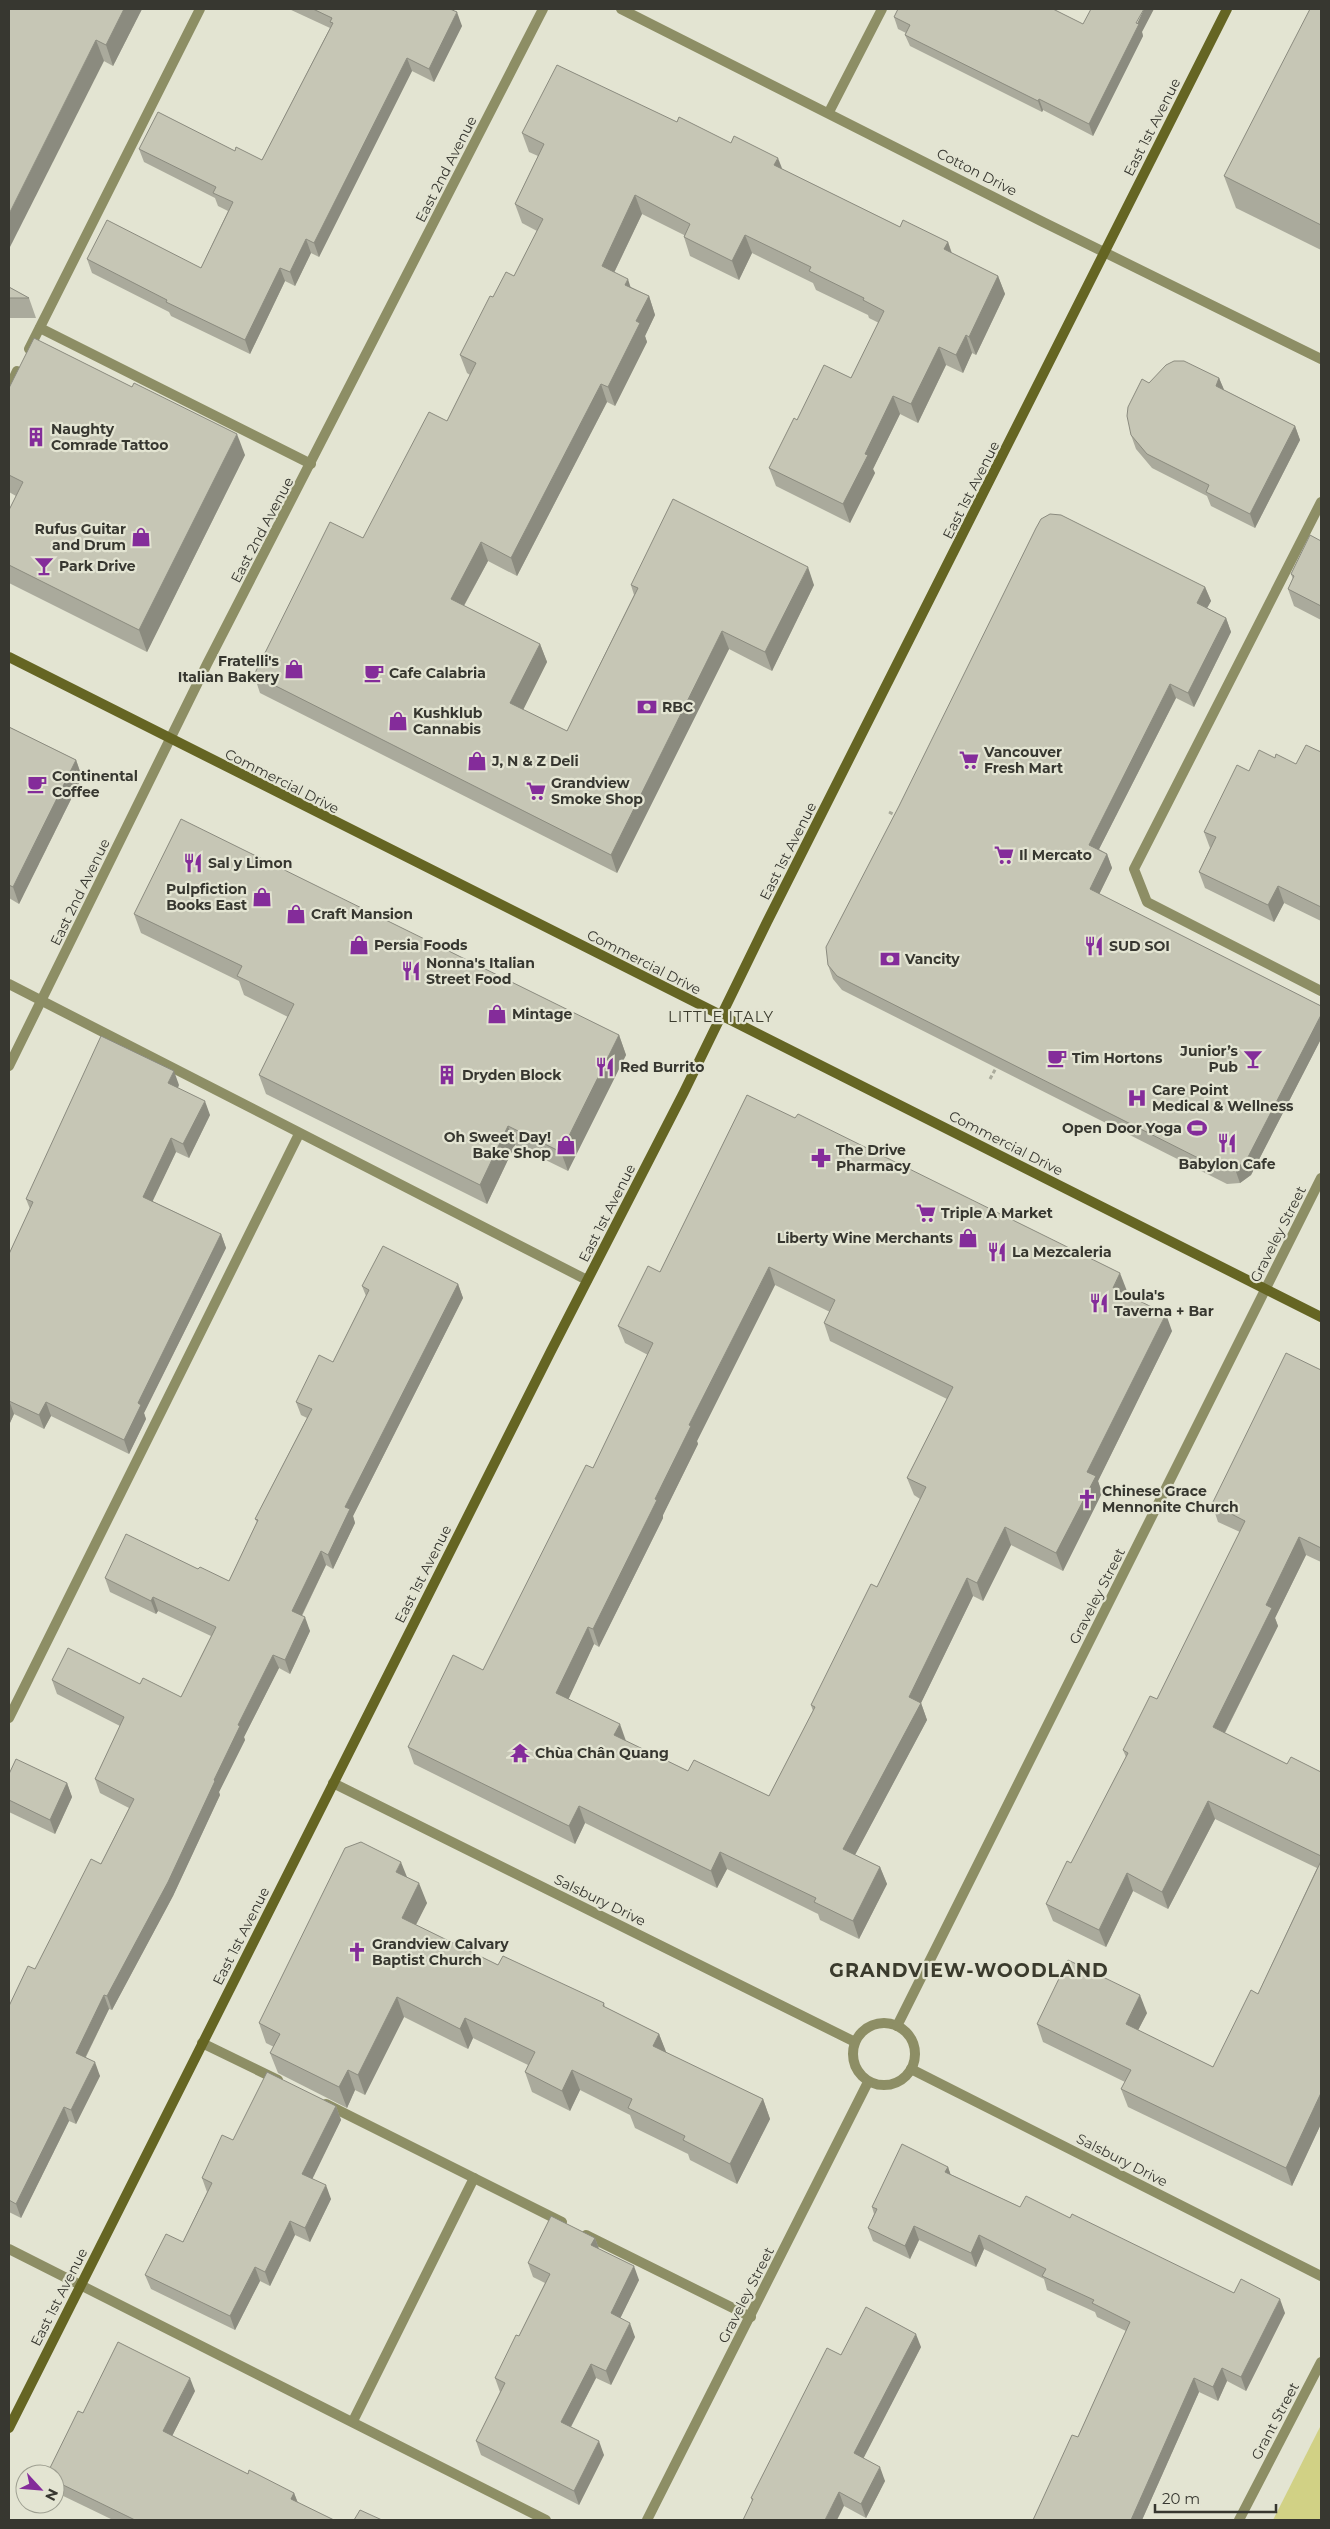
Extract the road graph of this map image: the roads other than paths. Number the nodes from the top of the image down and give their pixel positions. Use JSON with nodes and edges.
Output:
{"nodes":[{"id":1,"x":200,"y":9,"type":"edge"},
{"id":2,"x":543,"y":9,"type":"edge"},
{"id":3,"x":621,"y":9,"type":"edge"},
{"id":4,"x":882,"y":9,"type":"edge"},
{"id":5,"x":1227,"y":9,"type":"edge"},
{"id":6,"x":829,"y":112,"type":"junction"},
{"id":7,"x":1106,"y":253,"type":"junction"},
{"id":8,"x":40,"y":328,"type":"junction"},
{"id":9,"x":1321,"y":359,"type":"edge"},
{"id":10,"x":9,"y":388,"type":"edge"},
{"id":11,"x":311,"y":464,"type":"junction"},
{"id":12,"x":1321,"y":502,"type":"edge"},
{"id":13,"x":9,"y":657,"type":"edge"},
{"id":14,"x":169,"y":740,"type":"junction"},
{"id":15,"x":9,"y":984,"type":"edge"},
{"id":16,"x":1321,"y":991,"type":"edge"},
{"id":17,"x":42,"y":1000,"type":"junction"},
{"id":18,"x":721,"y":1016,"type":"junction"},
{"id":19,"x":9,"y":1066,"type":"edge"},
{"id":20,"x":299,"y":1134,"type":"junction"},
{"id":21,"x":1321,"y":1178,"type":"edge"},
{"id":22,"x":587,"y":1280,"type":"junction"},
{"id":23,"x":1265,"y":1289,"type":"junction"},
{"id":24,"x":1321,"y":1317,"type":"edge"},
{"id":25,"x":9,"y":1718,"type":"edge"},
{"id":26,"x":333,"y":1782,"type":"junction"},
{"id":27,"x":897,"y":2026,"type":"junction"},
{"id":28,"x":855,"y":2042,"type":"junction"},
{"id":29,"x":202,"y":2043,"type":"junction"},
{"id":30,"x":911,"y":2069,"type":"junction"},
{"id":31,"x":868,"y":2082,"type":"junction"},
{"id":32,"x":290,"y":2086,"type":"edge"},
{"id":33,"x":315,"y":2099,"type":"edge"},
{"id":34,"x":474,"y":2178,"type":"junction"},
{"id":35,"x":9,"y":2249,"type":"edge"},
{"id":36,"x":1321,"y":2276,"type":"edge"},
{"id":37,"x":80,"y":2285,"type":"junction"},
{"id":38,"x":751,"y":2317,"type":"junction"},
{"id":39,"x":1321,"y":2362,"type":"edge"},
{"id":40,"x":353,"y":2422,"type":"junction"},
{"id":41,"x":9,"y":2428,"type":"edge"},
{"id":42,"x":546,"y":2520,"type":"edge"},
{"id":43,"x":647,"y":2520,"type":"edge"},
{"id":44,"x":1239,"y":2520,"type":"edge"}],
"edges":[{"from":1,"to":8,"type":"street"},
{"from":2,"to":11,"type":"street","name":"East 2nd Avenue"},
{"from":3,"to":6,"type":"street","name":"Cotton Drive"},
{"from":4,"to":6,"type":"street"},
{"from":5,"to":7,"type":"main road","name":"East 1st Avenue"},
{"from":6,"to":7,"type":"street","name":"Cotton Drive"},
{"from":7,"to":9,"type":"street","name":"Cotton Drive"},
{"from":7,"to":18,"type":"main road","name":"East 1st Avenue"},
{"from":8,"to":10,"type":"street"},
{"from":8,"to":11,"type":"street"},
{"from":11,"to":14,"type":"street","name":"East 2nd Avenue"},
{"from":12,"to":16,"type":"street"},
{"from":13,"to":14,"type":"main road","name":"Commercial Drive"},
{"from":14,"to":17,"type":"street","name":"East 2nd Avenue"},
{"from":14,"to":18,"type":"main road","name":"Commercial Drive"},
{"from":15,"to":17,"type":"street"},
{"from":17,"to":19,"type":"street","name":"East 2nd Avenue"},
{"from":17,"to":20,"type":"street"},
{"from":18,"to":22,"type":"main road","name":"East 1st Avenue"},
{"from":18,"to":23,"type":"main road","name":"Commercial Drive"},
{"from":20,"to":22,"type":"street"},
{"from":20,"to":25,"type":"street"},
{"from":21,"to":23,"type":"street","name":"Graveley Street"},
{"from":22,"to":26,"type":"main road","name":"East 1st Avenue"},
{"from":23,"to":24,"type":"main road","name":"Commercial Drive"},
{"from":23,"to":27,"type":"street","name":"Graveley Street"},
{"from":26,"to":28,"type":"street","name":"Salsbury Drive"},
{"from":26,"to":29,"type":"main road","name":"East 1st Avenue"},
{"from":27,"to":28,"type":"street"},
{"from":27,"to":30,"type":"street"},
{"from":28,"to":31,"type":"street"},
{"from":29,"to":32,"type":"street"},
{"from":29,"to":37,"type":"main road","name":"East 1st Avenue"},
{"from":30,"to":31,"type":"street"},
{"from":30,"to":36,"type":"street","name":"Salsbury Drive"},
{"from":31,"to":38,"type":"street","name":"Graveley Street"},
{"from":33,"to":34,"type":"street"},
{"from":34,"to":38,"type":"street"},
{"from":34,"to":40,"type":"street"},
{"from":35,"to":37,"type":"street"},
{"from":37,"to":40,"type":"street"},
{"from":37,"to":41,"type":"main road","name":"East 1st Avenue"},
{"from":38,"to":43,"type":"street","name":"Graveley Street"},
{"from":39,"to":44,"type":"street","name":"Grant Street"},
{"from":40,"to":42,"type":"street"}]}
